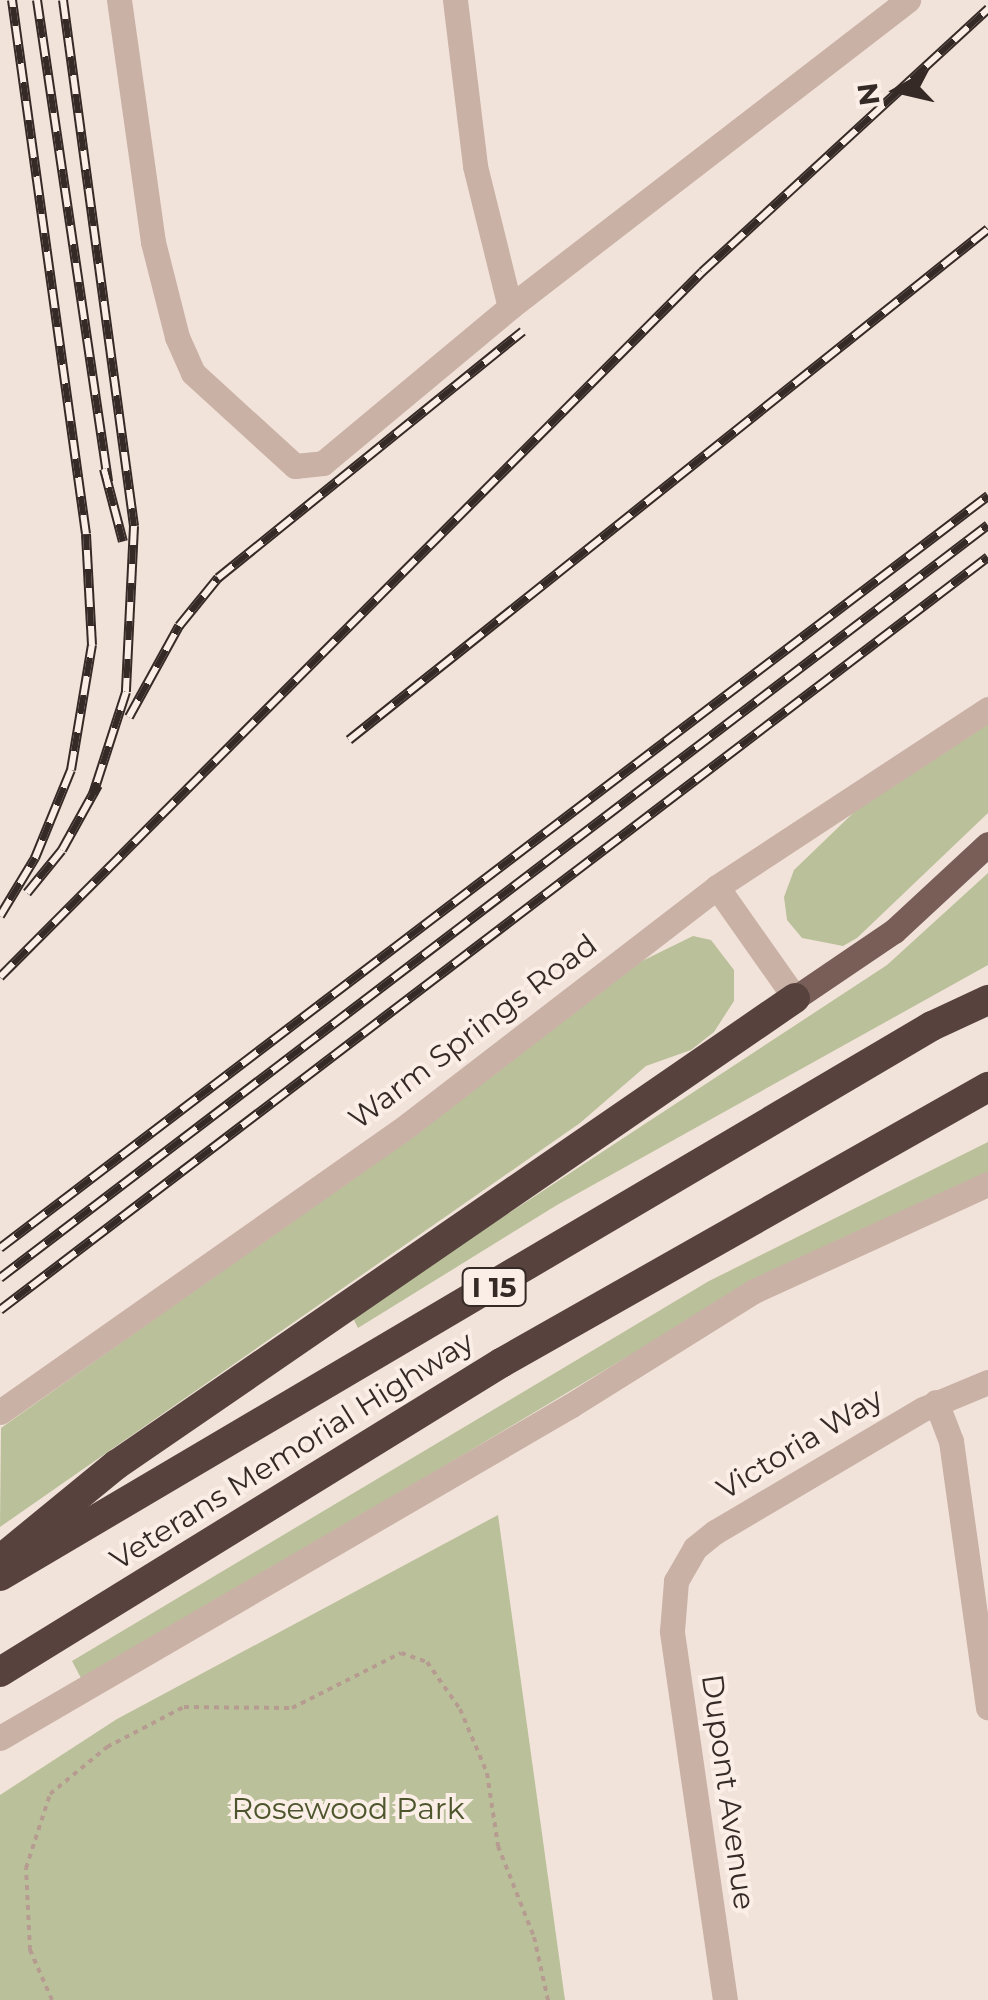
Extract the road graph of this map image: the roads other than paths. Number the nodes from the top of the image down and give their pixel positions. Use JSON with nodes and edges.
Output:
{"nodes":[{"id":1,"x":119,"y":0,"type":"edge"},
{"id":2,"x":454,"y":0,"type":"edge"},
{"id":3,"x":908,"y":0,"type":"edge"},
{"id":4,"x":510,"y":307,"type":"junction"},
{"id":5,"x":988,"y":710,"type":"edge"},
{"id":6,"x":988,"y":844,"type":"edge"},
{"id":7,"x":717,"y":886,"type":"junction"},
{"id":8,"x":795,"y":998,"type":"junction"},
{"id":9,"x":988,"y":1000,"type":"edge"},
{"id":10,"x":988,"y":1087,"type":"edge"},
{"id":11,"x":988,"y":1105,"type":"edge"},
{"id":12,"x":919,"y":1125,"type":"junction"},
{"id":13,"x":988,"y":1184,"type":"edge"},
{"id":14,"x":988,"y":1382,"type":"edge"},
{"id":15,"x":936,"y":1402,"type":"junction"},
{"id":16,"x":0,"y":1412,"type":"edge"},
{"id":17,"x":0,"y":1560,"type":"edge"},
{"id":18,"x":0,"y":1576,"type":"edge"},
{"id":19,"x":673,"y":1593,"type":"joint"},
{"id":20,"x":0,"y":1672,"type":"edge"},
{"id":21,"x":988,"y":1707,"type":"edge"},
{"id":22,"x":0,"y":1738,"type":"edge"},
{"id":23,"x":725,"y":2000,"type":"edge"}],
"edges":[{"from":1,"to":4,"type":"street"},
{"from":2,"to":4,"type":"street"},
{"from":3,"to":4,"type":"street"},
{"from":5,"to":7,"type":"street","name":"Warm Springs Road"},
{"from":6,"to":8,"type":"main road"},
{"from":7,"to":8,"type":"street"},
{"from":7,"to":16,"type":"street","name":"Warm Springs Road"},
{"from":8,"to":17,"type":"highway"},
{"from":9,"to":18,"type":"highway","name":"Veterans Memorial Highway","number":"I 15"},
{"from":10,"to":12,"type":"highway","name":"Veterans Memorial Highway","number":"I 15"},
{"from":11,"to":12,"type":"highway"},
{"from":12,"to":20,"type":"highway","name":"Veterans Memorial Highway","number":"I 15"},
{"from":13,"to":22,"type":"street"},
{"from":14,"to":15,"type":"street","name":"Victoria Way"},
{"from":15,"to":19,"type":"street","name":"Victoria Way"},
{"from":15,"to":21,"type":"street"},
{"from":19,"to":23,"type":"street","name":"Dupont Avenue"}]}
